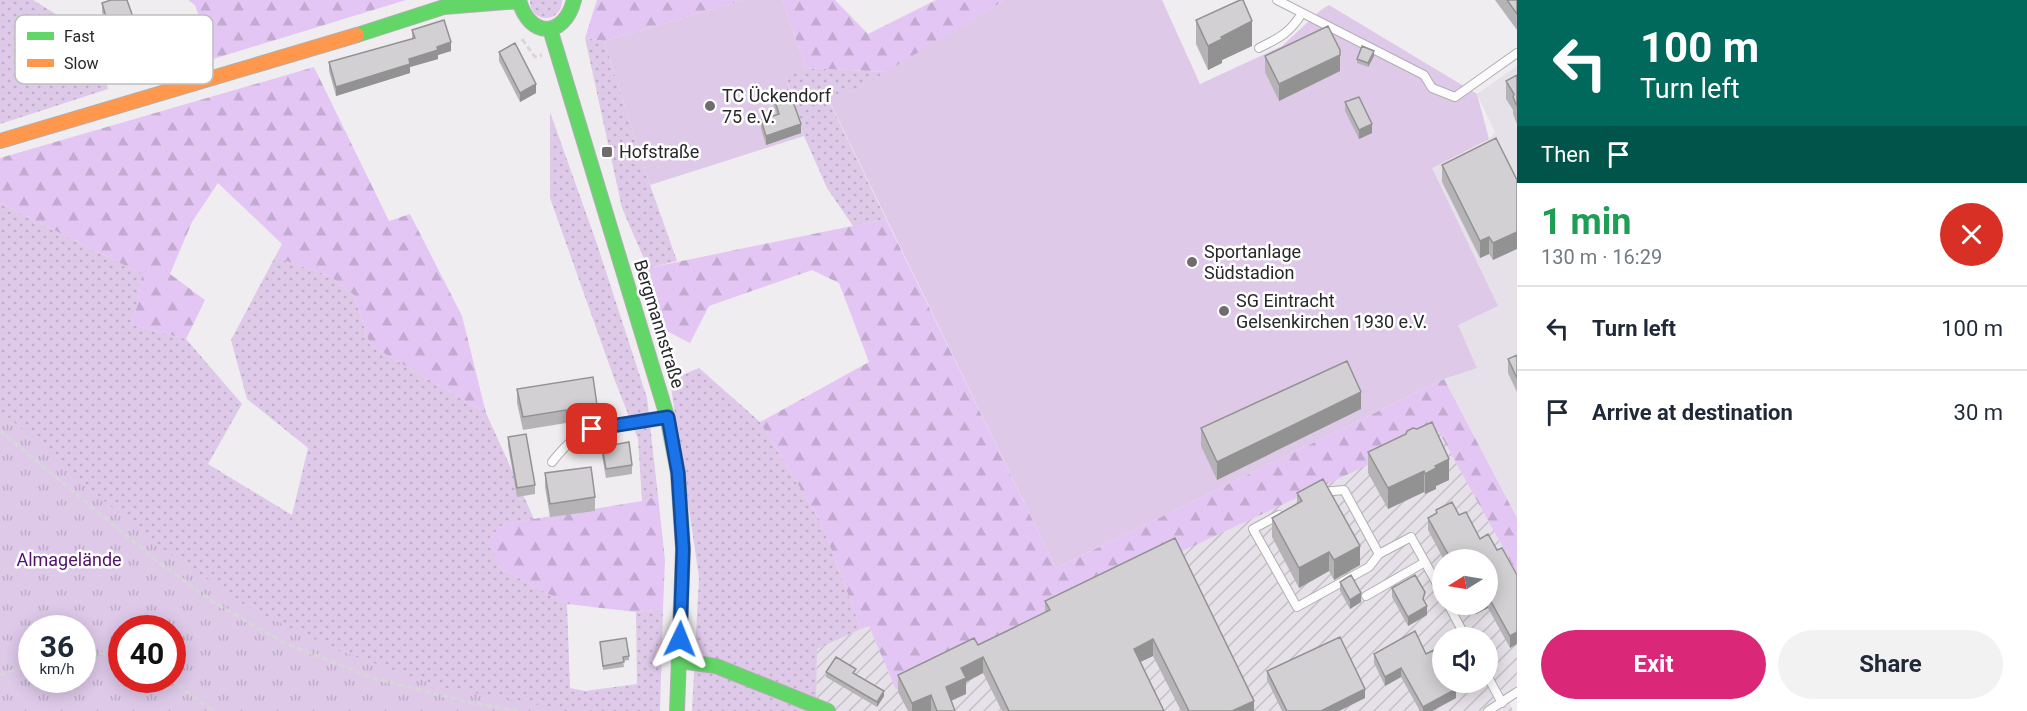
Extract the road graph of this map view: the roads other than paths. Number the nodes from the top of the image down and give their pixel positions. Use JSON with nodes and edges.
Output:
{"nodes":[{"id":1,"x":574,"y":0,"type":"edge"},
{"id":2,"x":1277,"y":0,"type":"edge"},
{"id":3,"x":519,"y":1,"type":"edge"},
{"id":4,"x":448,"y":4,"type":"edge"},
{"id":5,"x":1302,"y":13,"type":"junction"},
{"id":6,"x":550,"y":29,"type":"junction"},
{"id":7,"x":1259,"y":48,"type":"dead end"},
{"id":8,"x":1517,"y":53,"type":"edge"},
{"id":9,"x":213,"y":79,"type":"edge"},
{"id":10,"x":194,"y":84,"type":"edge"},
{"id":11,"x":0,"y":141,"type":"edge"},
{"id":12,"x":668,"y":417,"type":"junction"},
{"id":13,"x":552,"y":462,"type":"dead end"},
{"id":14,"x":1311,"y":498,"type":"edge"},
{"id":15,"x":1282,"y":513,"type":"edge"},
{"id":16,"x":1379,"y":554,"type":"junction"},
{"id":17,"x":1425,"y":562,"type":"junction"},
{"id":18,"x":1432,"y":575,"type":"edge"},
{"id":19,"x":1366,"y":596,"type":"dead end"},
{"id":20,"x":679,"y":661,"type":"junction"},
{"id":21,"x":1517,"y":692,"type":"edge"},
{"id":22,"x":1497,"y":693,"type":"edge"},
{"id":23,"x":1502,"y":703,"type":"junction"},
{"id":24,"x":677,"y":711,"type":"edge"},
{"id":25,"x":828,"y":711,"type":"edge"},
{"id":26,"x":1488,"y":711,"type":"edge"}],
"edges":[{"from":1,"to":6,"type":"street"},
{"from":2,"to":5,"type":"lane"},
{"from":3,"to":4,"type":"street"},
{"from":3,"to":6,"type":"street"},
{"from":4,"to":9,"type":"street"},
{"from":5,"to":7,"type":"lane"},
{"from":5,"to":8,"type":"lane"},
{"from":6,"to":12,"type":"street","name":"Bergmannstraße"},
{"from":10,"to":11,"type":"street"},
{"from":12,"to":13,"type":"lane"},
{"from":12,"to":20,"type":"street","name":"Bergmannstraße"},
{"from":14,"to":16,"type":"lane"},
{"from":15,"to":16,"type":"lane"},
{"from":16,"to":17,"type":"lane"},
{"from":17,"to":18,"type":"lane"},
{"from":17,"to":19,"type":"lane"},
{"from":20,"to":24,"type":"street","name":"Bergmannstraße"},
{"from":20,"to":25,"type":"street"},
{"from":21,"to":23,"type":"lane"},
{"from":22,"to":23,"type":"lane"},
{"from":23,"to":26,"type":"lane"}]}
